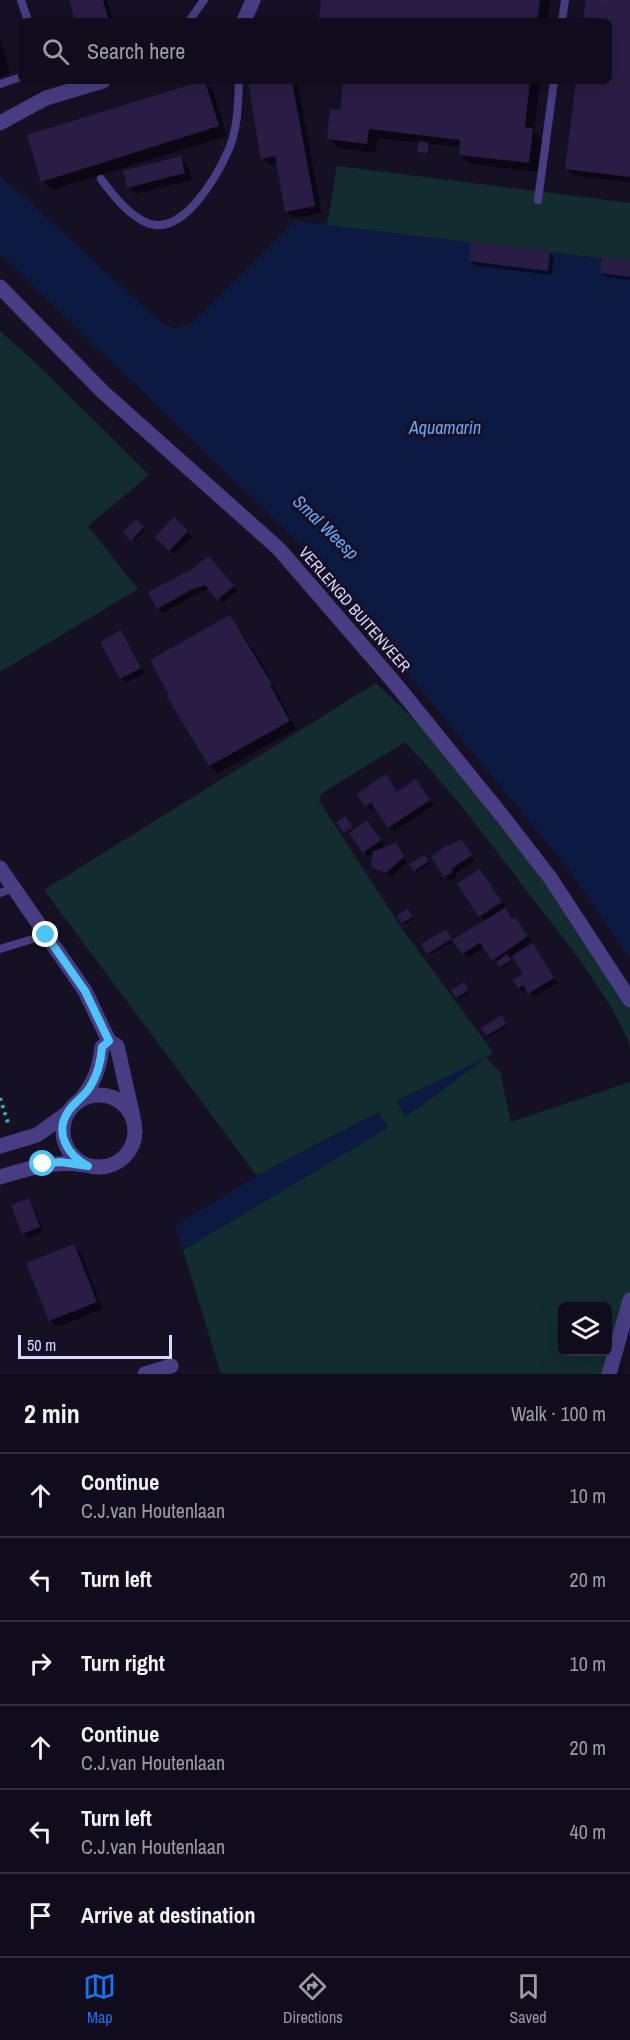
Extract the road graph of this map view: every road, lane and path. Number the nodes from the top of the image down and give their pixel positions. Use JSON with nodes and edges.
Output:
{"nodes":[{"id":1,"x":21,"y":0,"type":"edge"},
{"id":2,"x":204,"y":0,"type":"edge"},
{"id":3,"x":253,"y":0,"type":"edge"},
{"id":4,"x":565,"y":0,"type":"edge"},
{"id":5,"x":26,"y":18,"type":"edge"},
{"id":6,"x":191,"y":18,"type":"edge"},
{"id":7,"x":245,"y":18,"type":"edge"},
{"id":8,"x":562,"y":18,"type":"edge"},
{"id":9,"x":18,"y":78,"type":"edge"},
{"id":10,"x":0,"y":84,"type":"edge"},
{"id":11,"x":94,"y":84,"type":"edge"},
{"id":12,"x":239,"y":84,"type":"edge"},
{"id":13,"x":554,"y":84,"type":"edge"},
{"id":14,"x":0,"y":123,"type":"edge"},
{"id":15,"x":101,"y":179,"type":"dead end"},
{"id":16,"x":538,"y":200,"type":"dead end"},
{"id":17,"x":0,"y":287,"type":"edge"},
{"id":18,"x":0,"y":868,"type":"edge"},
{"id":19,"x":7,"y":890,"type":"edge"},
{"id":20,"x":46,"y":935,"type":"junction"},
{"id":21,"x":0,"y":949,"type":"edge"},
{"id":22,"x":630,"y":1000,"type":"edge"},
{"id":23,"x":109,"y":1041,"type":"junction"},
{"id":24,"x":81,"y":1099,"type":"junction"},
{"id":25,"x":66,"y":1114,"type":"junction"},
{"id":26,"x":133,"y":1117,"type":"junction"},
{"id":27,"x":0,"y":1146,"type":"edge"},
{"id":28,"x":88,"y":1166,"type":"junction"},
{"id":29,"x":0,"y":1177,"type":"edge"},
{"id":30,"x":630,"y":1300,"type":"edge"},
{"id":31,"x":171,"y":1366,"type":"dead end"},
{"id":32,"x":145,"y":1374,"type":"edge"},
{"id":33,"x":609,"y":1374,"type":"edge"}],
"edges":[{"from":1,"to":5,"type":"lane"},
{"from":2,"to":6,"type":"lane"},
{"from":3,"to":7,"type":"street"},
{"from":4,"to":8,"type":"lane"},
{"from":9,"to":10,"type":"lane"},
{"from":11,"to":14,"type":"street"},
{"from":12,"to":15,"type":"lane"},
{"from":13,"to":16,"type":"lane"},
{"from":17,"to":22,"type":"street","name":"VERLENGD BUITENVEER"},
{"from":18,"to":19,"type":"street"},
{"from":19,"to":20,"type":"street"},
{"from":20,"to":21,"type":"lane"},
{"from":20,"to":23,"type":"street"},
{"from":23,"to":24,"type":"street"},
{"from":23,"to":26,"type":"street"},
{"from":24,"to":25,"type":"street"},
{"from":24,"to":26,"type":"street"},
{"from":25,"to":27,"type":"street"},
{"from":25,"to":28,"type":"street"},
{"from":26,"to":28,"type":"street"},
{"from":28,"to":29,"type":"street"},
{"from":30,"to":33,"type":"street"},
{"from":31,"to":32,"type":"street"}]}
